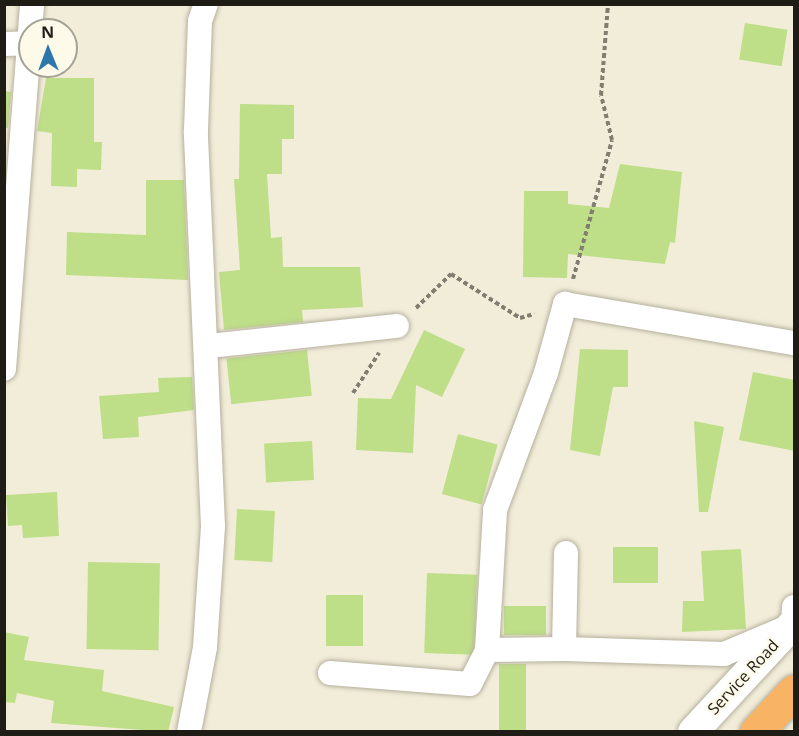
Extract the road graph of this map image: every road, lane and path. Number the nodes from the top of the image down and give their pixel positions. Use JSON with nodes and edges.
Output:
{"nodes":[{"id":1,"x":32,"y":4,"type":"edge"},
{"id":2,"x":206,"y":4,"type":"edge"},
{"id":3,"x":608,"y":4,"type":"edge"},
{"id":4,"x":16,"y":44,"type":"edge"},
{"id":5,"x":565,"y":304,"type":"junction"},
{"id":6,"x":398,"y":326,"type":"junction"},
{"id":7,"x":795,"y":343,"type":"edge"},
{"id":8,"x":209,"y":345,"type":"junction"},
{"id":9,"x":4,"y":369,"type":"edge"},
{"id":10,"x":353,"y":393,"type":"dead end"},
{"id":11,"x":566,"y":553,"type":"dead end"},
{"id":12,"x":794,"y":618,"type":"edge"},
{"id":13,"x":564,"y":649,"type":"junction"},
{"id":14,"x":487,"y":650,"type":"junction"},
{"id":15,"x":330,"y":673,"type":"dead end"},
{"id":16,"x":795,"y":691,"type":"edge"},
{"id":17,"x":189,"y":732,"type":"edge"},
{"id":18,"x":693,"y":732,"type":"edge"},
{"id":19,"x":756,"y":732,"type":"edge"}],
"edges":[{"from":1,"to":4,"type":"street"},
{"from":2,"to":8,"type":"street"},
{"from":3,"to":5,"type":"path"},
{"from":4,"to":9,"type":"street"},
{"from":5,"to":6,"type":"path"},
{"from":5,"to":7,"type":"street"},
{"from":5,"to":14,"type":"street"},
{"from":6,"to":8,"type":"street"},
{"from":6,"to":10,"type":"path"},
{"from":8,"to":17,"type":"street"},
{"from":11,"to":13,"type":"street"},
{"from":12,"to":13,"type":"street"},
{"from":12,"to":18,"type":"street","name":"Service Road"},
{"from":13,"to":14,"type":"street"},
{"from":14,"to":15,"type":"street"},
{"from":16,"to":19,"type":"highway"}]}
